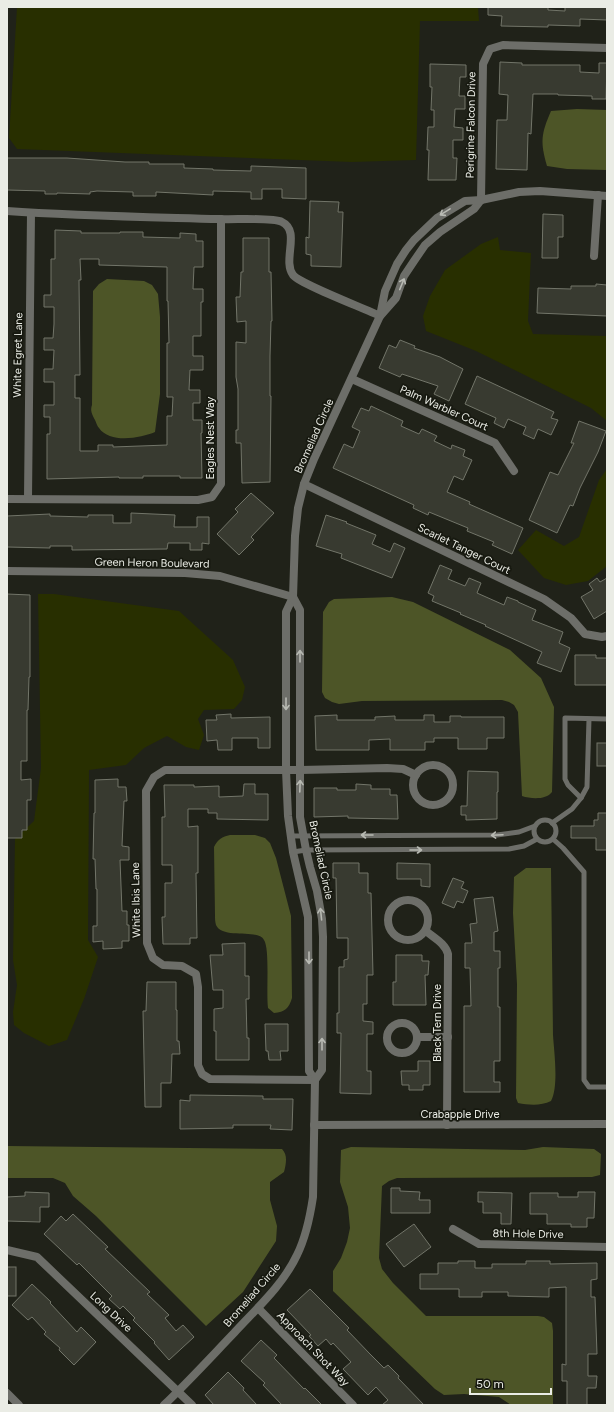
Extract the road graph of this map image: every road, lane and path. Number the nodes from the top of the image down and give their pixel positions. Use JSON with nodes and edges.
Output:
{"nodes":[{"id":1,"x":607,"y":48,"type":"edge"},
{"id":2,"x":598,"y":195,"type":"junction"},
{"id":3,"x":607,"y":196,"type":"edge"},
{"id":4,"x":481,"y":200,"type":"junction"},
{"id":5,"x":7,"y":211,"type":"edge"},
{"id":6,"x":31,"y":213,"type":"junction"},
{"id":7,"x":221,"y":219,"type":"junction"},
{"id":8,"x":594,"y":256,"type":"dead end"},
{"id":9,"x":380,"y":316,"type":"junction"},
{"id":10,"x":352,"y":379,"type":"junction"},
{"id":11,"x":514,"y":471,"type":"dead end"},
{"id":12,"x":304,"y":484,"type":"junction"},
{"id":13,"x":28,"y":498,"type":"junction"},
{"id":14,"x":7,"y":499,"type":"edge"},
{"id":15,"x":7,"y":571,"type":"edge"},
{"id":16,"x":293,"y":596,"type":"junction"},
{"id":17,"x":607,"y":636,"type":"edge"},
{"id":18,"x":589,"y":719,"type":"junction"},
{"id":19,"x":607,"y":719,"type":"edge"},
{"id":20,"x":286,"y":770,"type":"junction"},
{"id":21,"x":301,"y":770,"type":"junction"},
{"id":22,"x":416,"y":775,"type":"junction"},
{"id":23,"x":581,"y":798,"type":"junction"},
{"id":24,"x":552,"y":823,"type":"junction"},
{"id":25,"x":535,"y":826,"type":"junction"},
{"id":26,"x":303,"y":835,"type":"junction"},
{"id":27,"x":290,"y":836,"type":"junction"},
{"id":28,"x":553,"y":839,"type":"junction"},
{"id":29,"x":537,"y":840,"type":"junction"},
{"id":30,"x":306,"y":850,"type":"junction"},
{"id":31,"x":293,"y":852,"type":"junction"},
{"id":32,"x":426,"y":931,"type":"junction"},
{"id":33,"x":417,"y":1037,"type":"dead end"},
{"id":34,"x":448,"y":1037,"type":"junction"},
{"id":35,"x":315,"y":1080,"type":"junction"},
{"id":36,"x":607,"y":1086,"type":"edge"},
{"id":37,"x":607,"y":1124,"type":"edge"},
{"id":38,"x":314,"y":1125,"type":"junction"},
{"id":39,"x":447,"y":1125,"type":"junction"},
{"id":40,"x":453,"y":1229,"type":"dead end"},
{"id":41,"x":607,"y":1247,"type":"edge"},
{"id":42,"x":7,"y":1250,"type":"edge"},
{"id":43,"x":258,"y":1308,"type":"junction"},
{"id":44,"x":179,"y":1391,"type":"junction"},
{"id":45,"x":7,"y":1393,"type":"edge"},
{"id":46,"x":19,"y":1405,"type":"edge"},
{"id":47,"x":164,"y":1405,"type":"edge"},
{"id":48,"x":192,"y":1405,"type":"edge"},
{"id":49,"x":353,"y":1405,"type":"edge"}],
"edges":[{"from":1,"to":4,"type":"street","name":"Perigrine Falcon Drive"},
{"from":2,"to":3,"type":"street","name":"Bromeliad Circle"},
{"from":2,"to":4,"type":"street","name":"Bromeliad Circle"},
{"from":2,"to":8,"type":"street"},
{"from":9,"to":4,"type":"street","name":"Bromeliad Circle","one_way":true},
{"from":4,"to":9,"type":"street","name":"Bromeliad Circle","one_way":true},
{"from":5,"to":6,"type":"street"},
{"from":6,"to":7,"type":"street"},
{"from":6,"to":13,"type":"street","name":"White Egret Lane"},
{"from":7,"to":9,"type":"street"},
{"from":7,"to":13,"type":"street","name":"Eagles Nest Way"},
{"from":9,"to":10,"type":"street","name":"Bromeliad Circle"},
{"from":10,"to":11,"type":"street","name":"Palm Warbler Court"},
{"from":10,"to":12,"type":"street","name":"Bromeliad Circle"},
{"from":12,"to":16,"type":"street","name":"Bromeliad Circle"},
{"from":12,"to":17,"type":"street","name":"Scarlet Tanger Court"},
{"from":13,"to":14,"type":"street","name":"Eagles Nest Way"},
{"from":15,"to":16,"type":"street","name":"Green Heron Boulevard"},
{"from":16,"to":20,"type":"street","name":"Bromeliad Circle","one_way":true},
{"from":21,"to":16,"type":"street","name":"Bromeliad Circle","one_way":true},
{"from":18,"to":19,"type":"lane"},
{"from":18,"to":23,"type":"lane"},
{"from":18,"to":23,"type":"lane"},
{"from":20,"to":21,"type":"street","name":"White Ibis Lane"},
{"from":20,"to":27,"type":"street","name":"Bromeliad Circle"},
{"from":20,"to":35,"type":"street","name":"White Ibis Lane"},
{"from":21,"to":22,"type":"street","name":"White Ibis Lane"},
{"from":26,"to":21,"type":"street","name":"Bromeliad Circle","one_way":true},
{"from":22,"to":22,"type":"street"},
{"from":23,"to":24,"type":"lane"},
{"from":24,"to":25,"type":"lane"},
{"from":24,"to":28,"type":"lane"},
{"from":25,"to":26,"type":"lane","one_way":true},
{"from":25,"to":29,"type":"lane"},
{"from":26,"to":27,"type":"lane"},
{"from":26,"to":30,"type":"street","name":"Bromeliad Circle"},
{"from":27,"to":31,"type":"street","name":"Bromeliad Circle"},
{"from":28,"to":29,"type":"lane"},
{"from":28,"to":36,"type":"lane"},
{"from":30,"to":29,"type":"lane","one_way":true},
{"from":30,"to":31,"type":"lane"},
{"from":35,"to":30,"type":"street","name":"Bromeliad Circle","one_way":true},
{"from":31,"to":35,"type":"street","name":"Bromeliad Circle","one_way":true},
{"from":32,"to":32,"type":"street"},
{"from":32,"to":34,"type":"street","name":"Black Tern Drive"},
{"from":33,"to":34,"type":"street"},
{"from":34,"to":39,"type":"street","name":"Black Tern Drive"},
{"from":35,"to":38,"type":"street","name":"Bromeliad Circle"},
{"from":37,"to":39,"type":"street","name":"Crabapple Drive"},
{"from":38,"to":39,"type":"street","name":"Crabapple Drive"},
{"from":38,"to":43,"type":"street","name":"Bromeliad Circle"},
{"from":40,"to":41,"type":"street","name":"8th Hole Drive"},
{"from":42,"to":44,"type":"street","name":"Long Drive"},
{"from":43,"to":44,"type":"street","name":"Bromeliad Circle"},
{"from":43,"to":49,"type":"street","name":"Approach Shot Way"},
{"from":44,"to":47,"type":"street","name":"Bromeliad Circle"},
{"from":44,"to":48,"type":"street","name":"Long Drive"},
{"from":45,"to":46,"type":"street"}]}
